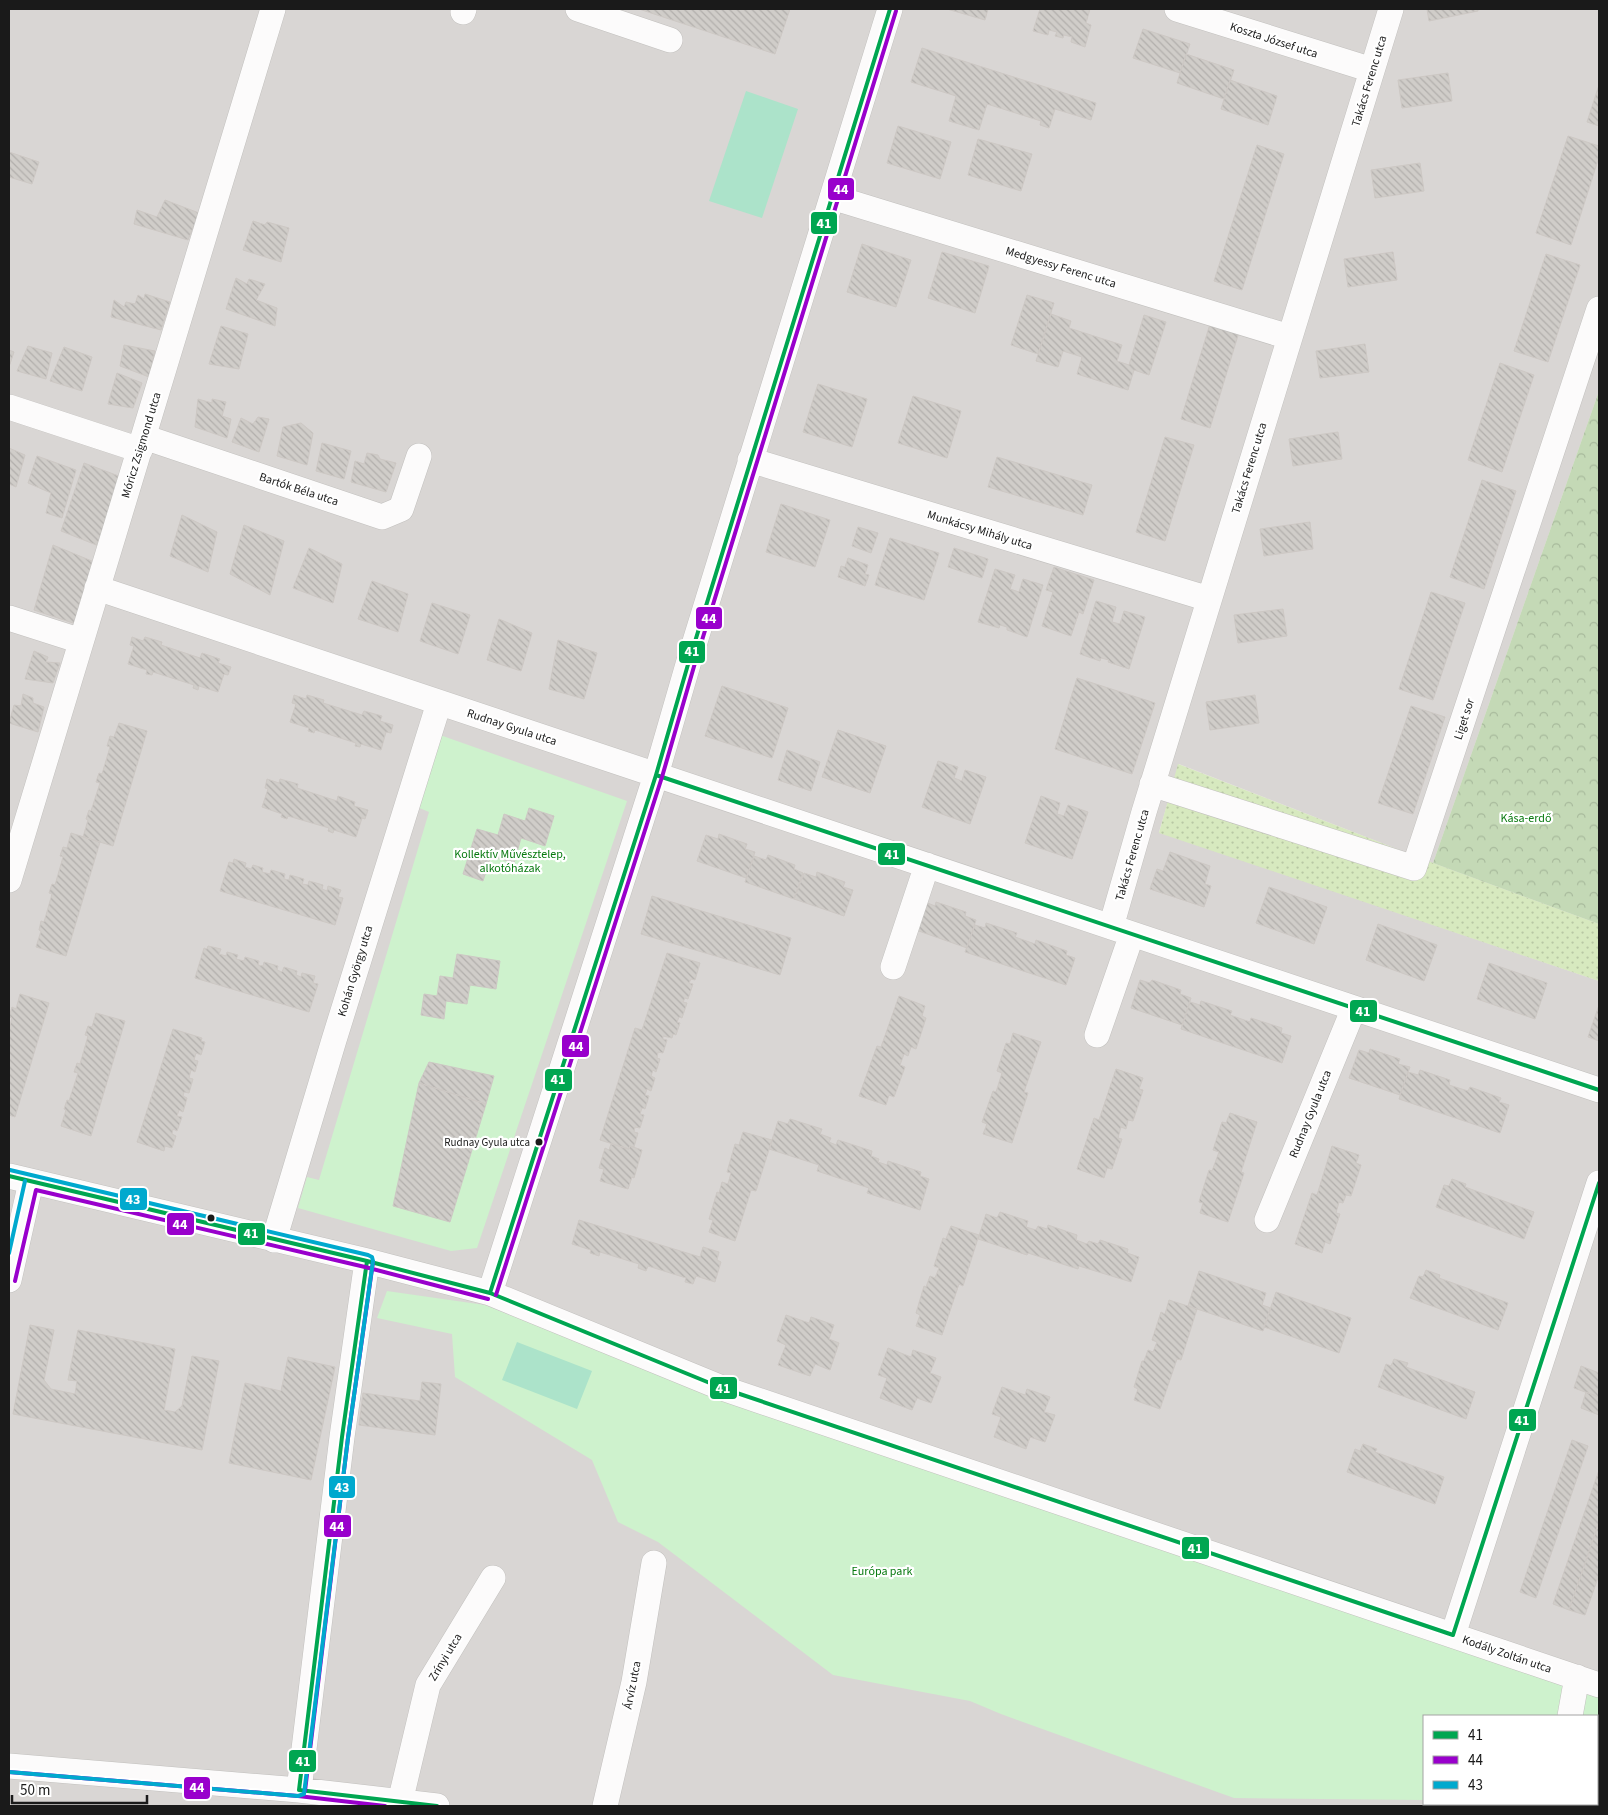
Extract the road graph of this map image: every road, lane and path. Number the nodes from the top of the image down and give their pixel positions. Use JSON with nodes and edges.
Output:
{"nodes":[{"id":1,"x":273,"y":9,"type":"edge"},
{"id":2,"x":578,"y":9,"type":"edge"},
{"id":3,"x":890,"y":9,"type":"edge"},
{"id":4,"x":1177,"y":9,"type":"edge"},
{"id":5,"x":1391,"y":9,"type":"edge"},
{"id":6,"x":670,"y":40,"type":"dead end"},
{"id":7,"x":1372,"y":70,"type":"junction"},
{"id":8,"x":832,"y":197,"type":"junction"},
{"id":9,"x":1599,"y":309,"type":"edge"},
{"id":10,"x":1289,"y":337,"type":"junction"},
{"id":11,"x":9,"y":407,"type":"edge"},
{"id":12,"x":142,"y":444,"type":"junction"},
{"id":13,"x":419,"y":456,"type":"dead end"},
{"id":14,"x":750,"y":460,"type":"junction"},
{"id":15,"x":97,"y":588,"type":"junction"},
{"id":16,"x":1209,"y":599,"type":"junction"},
{"id":17,"x":9,"y":618,"type":"edge"},
{"id":18,"x":81,"y":641,"type":"junction"},
{"id":19,"x":439,"y":703,"type":"junction"},
{"id":20,"x":656,"y":775,"type":"junction"},
{"id":21,"x":1152,"y":784,"type":"junction"},
{"id":22,"x":926,"y":866,"type":"junction"},
{"id":23,"x":9,"y":880,"type":"edge"},
{"id":24,"x":1122,"y":931,"type":"junction"},
{"id":25,"x":893,"y":968,"type":"dead end"},
{"id":26,"x":1354,"y":1008,"type":"junction"},
{"id":27,"x":1098,"y":1036,"type":"dead end"},
{"id":28,"x":1599,"y":1090,"type":"edge"},
{"id":29,"x":20,"y":1179,"type":"edge"},
{"id":30,"x":1599,"y":1183,"type":"edge"},
{"id":31,"x":1267,"y":1220,"type":"dead end"},
{"id":32,"x":274,"y":1240,"type":"junction"},
{"id":33,"x":367,"y":1261,"type":"junction"},
{"id":34,"x":9,"y":1280,"type":"edge"},
{"id":35,"x":490,"y":1294,"type":"junction"},
{"id":36,"x":654,"y":1563,"type":"dead end"},
{"id":37,"x":493,"y":1578,"type":"dead end"},
{"id":38,"x":1453,"y":1636,"type":"junction"},
{"id":39,"x":1588,"y":1681,"type":"edge"},
{"id":40,"x":1571,"y":1715,"type":"edge"},
{"id":41,"x":9,"y":1766,"type":"edge"},
{"id":42,"x":299,"y":1790,"type":"junction"},
{"id":43,"x":222,"y":1795,"type":"edge"},
{"id":44,"x":400,"y":1802,"type":"junction"},
{"id":45,"x":437,"y":1806,"type":"edge"},
{"id":46,"x":605,"y":1806,"type":"edge"}],
"edges":[{"from":1,"to":12,"type":"street","name":"Móricz Zsigmond utca"},
{"from":2,"to":6,"type":"street"},
{"from":3,"to":8,"type":"street"},
{"from":4,"to":7,"type":"street","name":"Koszta József utca"},
{"from":5,"to":7,"type":"street","name":"Takács Ferenc utca"},
{"from":7,"to":10,"type":"street","name":"Takács Ferenc utca"},
{"from":8,"to":10,"type":"street","name":"Medgyessy Ferenc utca"},
{"from":8,"to":14,"type":"street"},
{"from":9,"to":21,"type":"street","name":"Liget sor"},
{"from":10,"to":16,"type":"street","name":"Takács Ferenc utca"},
{"from":11,"to":12,"type":"street","name":"Bartók Béla utca"},
{"from":12,"to":13,"type":"street","name":"Bartók Béla utca"},
{"from":12,"to":15,"type":"street","name":"Móricz Zsigmond utca"},
{"from":14,"to":16,"type":"street","name":"Munkácsy Mihály utca"},
{"from":14,"to":20,"type":"street"},
{"from":15,"to":18,"type":"street","name":"Móricz Zsigmond utca"},
{"from":15,"to":19,"type":"street","name":"Rudnay Gyula utca"},
{"from":16,"to":21,"type":"street","name":"Takács Ferenc utca"},
{"from":17,"to":18,"type":"street"},
{"from":18,"to":23,"type":"street","name":"Móricz Zsigmond utca"},
{"from":19,"to":20,"type":"street","name":"Rudnay Gyula utca"},
{"from":19,"to":32,"type":"street","name":"Kohán György utca"},
{"from":20,"to":22,"type":"street","name":"Rudnay Gyula utca"},
{"from":20,"to":35,"type":"street"},
{"from":21,"to":24,"type":"street","name":"Takács Ferenc utca"},
{"from":22,"to":24,"type":"street","name":"Rudnay Gyula utca"},
{"from":22,"to":25,"type":"street"},
{"from":24,"to":26,"type":"street","name":"Rudnay Gyula utca"},
{"from":24,"to":27,"type":"street"},
{"from":26,"to":28,"type":"street","name":"Rudnay Gyula utca"},
{"from":26,"to":31,"type":"street","name":"Rudnay Gyula utca"},
{"from":29,"to":32,"type":"street","name":"Kodály Zoltán utca"},
{"from":29,"to":34,"type":"street"},
{"from":30,"to":38,"type":"street"},
{"from":32,"to":33,"type":"street","name":"Kodály Zoltán utca"},
{"from":33,"to":35,"type":"street","name":"Kodály Zoltán utca"},
{"from":33,"to":42,"type":"street"},
{"from":35,"to":38,"type":"street","name":"Kodály Zoltán utca"},
{"from":36,"to":46,"type":"street","name":"Árvíz utca"},
{"from":37,"to":44,"type":"street","name":"Zrínyi utca"},
{"from":38,"to":39,"type":"street","name":"Kodály Zoltán utca"},
{"from":39,"to":40,"type":"street"},
{"from":41,"to":43,"type":"street"},
{"from":42,"to":43,"type":"street"},
{"from":42,"to":44,"type":"street"},
{"from":44,"to":45,"type":"street"}]}
